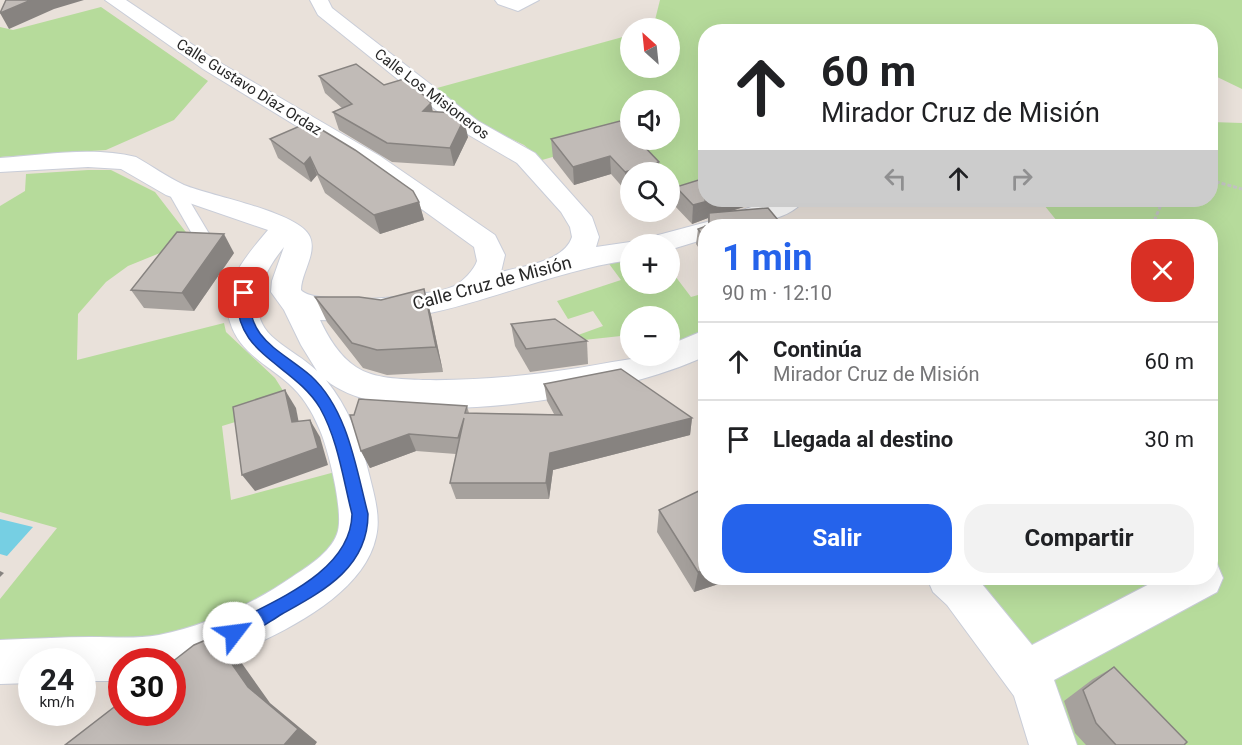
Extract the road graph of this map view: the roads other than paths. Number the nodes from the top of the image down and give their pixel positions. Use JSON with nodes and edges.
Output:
{"nodes":[{"id":1,"x":114,"y":0,"type":"edge"},
{"id":2,"x":319,"y":0,"type":"edge"},
{"id":3,"x":504,"y":0,"type":"edge"},
{"id":4,"x":530,"y":0,"type":"edge"},
{"id":5,"x":0,"y":165,"type":"edge"},
{"id":6,"x":175,"y":190,"type":"junction"},
{"id":7,"x":774,"y":207,"type":"edge"},
{"id":8,"x":739,"y":219,"type":"edge"},
{"id":9,"x":286,"y":227,"type":"junction"},
{"id":10,"x":698,"y":232,"type":"edge"},
{"id":11,"x":680,"y":237,"type":"edge"},
{"id":12,"x":205,"y":242,"type":"edge"},
{"id":13,"x":620,"y":252,"type":"edge"},
{"id":14,"x":559,"y":265,"type":"junction"},
{"id":15,"x":470,"y":290,"type":"junction"},
{"id":16,"x":298,"y":306,"type":"junction"},
{"id":17,"x":698,"y":345,"type":"edge"},
{"id":18,"x":956,"y":585,"type":"edge"},
{"id":19,"x":1188,"y":585,"type":"edge"},
{"id":20,"x":0,"y":662,"type":"edge"},
{"id":21,"x":1025,"y":672,"type":"junction"},
{"id":22,"x":1053,"y":745,"type":"edge"}],
"edges":[{"from":1,"to":15,"type":"street","name":"Calle Gustavo Díaz Ordaz"},
{"from":2,"to":14,"type":"street","name":"Calle Los Misioneros"},
{"from":3,"to":4,"type":"street"},
{"from":5,"to":6,"type":"street"},
{"from":6,"to":9,"type":"street"},
{"from":6,"to":12,"type":"lane"},
{"from":7,"to":8,"type":"street"},
{"from":9,"to":16,"type":"street"},
{"from":9,"to":20,"type":"street"},
{"from":10,"to":11,"type":"street"},
{"from":13,"to":14,"type":"street","name":"Calle Cruz de Misión"},
{"from":14,"to":15,"type":"street","name":"Calle Cruz de Misión"},
{"from":15,"to":16,"type":"street","name":"Calle Cruz de Misión"},
{"from":16,"to":17,"type":"street"},
{"from":18,"to":21,"type":"street"},
{"from":19,"to":21,"type":"street"},
{"from":21,"to":22,"type":"street"}]}
